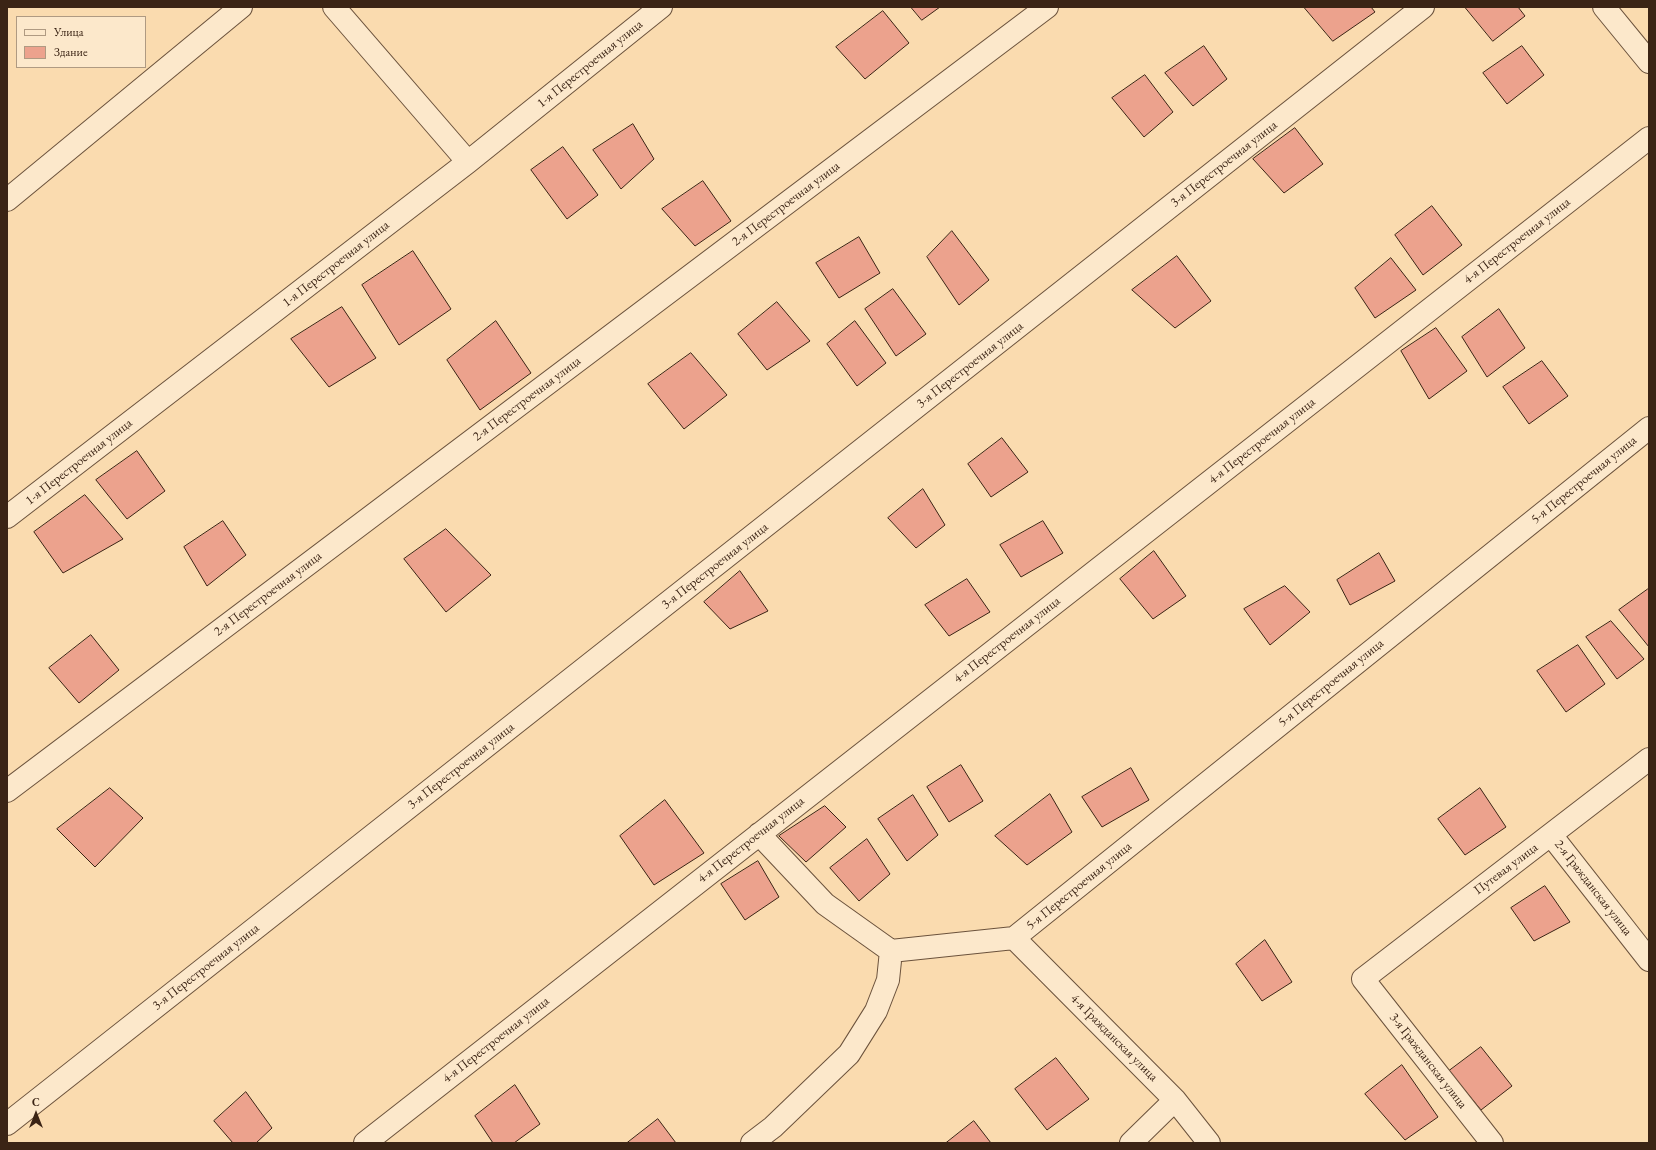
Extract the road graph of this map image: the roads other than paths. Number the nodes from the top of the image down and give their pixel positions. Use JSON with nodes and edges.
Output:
{"nodes":[{"id":1,"x":241,"y":7,"type":"edge"},
{"id":2,"x":334,"y":7,"type":"edge"},
{"id":3,"x":662,"y":7,"type":"edge"},
{"id":4,"x":1047,"y":7,"type":"edge"},
{"id":5,"x":1423,"y":7,"type":"edge"},
{"id":6,"x":1604,"y":7,"type":"edge"},
{"id":7,"x":1649,"y":62,"type":"edge"},
{"id":8,"x":1649,"y":138,"type":"edge"},
{"id":9,"x":468,"y":162,"type":"junction"},
{"id":10,"x":7,"y":200,"type":"edge"},
{"id":11,"x":1649,"y":428,"type":"edge"},
{"id":12,"x":7,"y":517,"type":"edge"},
{"id":13,"x":1649,"y":759,"type":"edge"},
{"id":14,"x":7,"y":791,"type":"edge"},
{"id":15,"x":759,"y":834,"type":"junction"},
{"id":16,"x":1551,"y":835,"type":"junction"},
{"id":17,"x":1014,"y":938,"type":"junction"},
{"id":18,"x":891,"y":951,"type":"junction"},
{"id":19,"x":1649,"y":960,"type":"edge"},
{"id":20,"x":1363,"y":979,"type":"joint"},
{"id":21,"x":1175,"y":1100,"type":"junction"},
{"id":22,"x":7,"y":1124,"type":"edge"},
{"id":23,"x":365,"y":1143,"type":"edge"},
{"id":24,"x":752,"y":1143,"type":"edge"},
{"id":25,"x":1131,"y":1143,"type":"edge"},
{"id":26,"x":1209,"y":1143,"type":"edge"},
{"id":27,"x":1492,"y":1143,"type":"edge"}],
"edges":[{"from":1,"to":10,"type":"street"},
{"from":2,"to":9,"type":"street"},
{"from":3,"to":9,"type":"street","name":"1-я Перестроечная улица"},
{"from":4,"to":14,"type":"street","name":"2-я Перестроечная улица"},
{"from":5,"to":22,"type":"street","name":"3-я Перестроечная улица"},
{"from":6,"to":7,"type":"street"},
{"from":8,"to":15,"type":"street","name":"4-я Перестроечная улица"},
{"from":9,"to":12,"type":"street","name":"1-я Перестроечная улица"},
{"from":11,"to":17,"type":"street","name":"5-я Перестроечная улица"},
{"from":13,"to":16,"type":"street","name":"Путевая улица"},
{"from":15,"to":18,"type":"street"},
{"from":15,"to":23,"type":"street","name":"4-я Перестроечная улица"},
{"from":16,"to":19,"type":"street","name":"2-я Гражданская улица"},
{"from":16,"to":20,"type":"street","name":"Путевая улица"},
{"from":17,"to":18,"type":"street"},
{"from":17,"to":21,"type":"street","name":"4-я Гражданская улица"},
{"from":18,"to":24,"type":"street"},
{"from":20,"to":27,"type":"street","name":"3-я Гражданская улица"},
{"from":21,"to":25,"type":"street"},
{"from":21,"to":26,"type":"street","name":"4-я Гражданская улица"}]}
